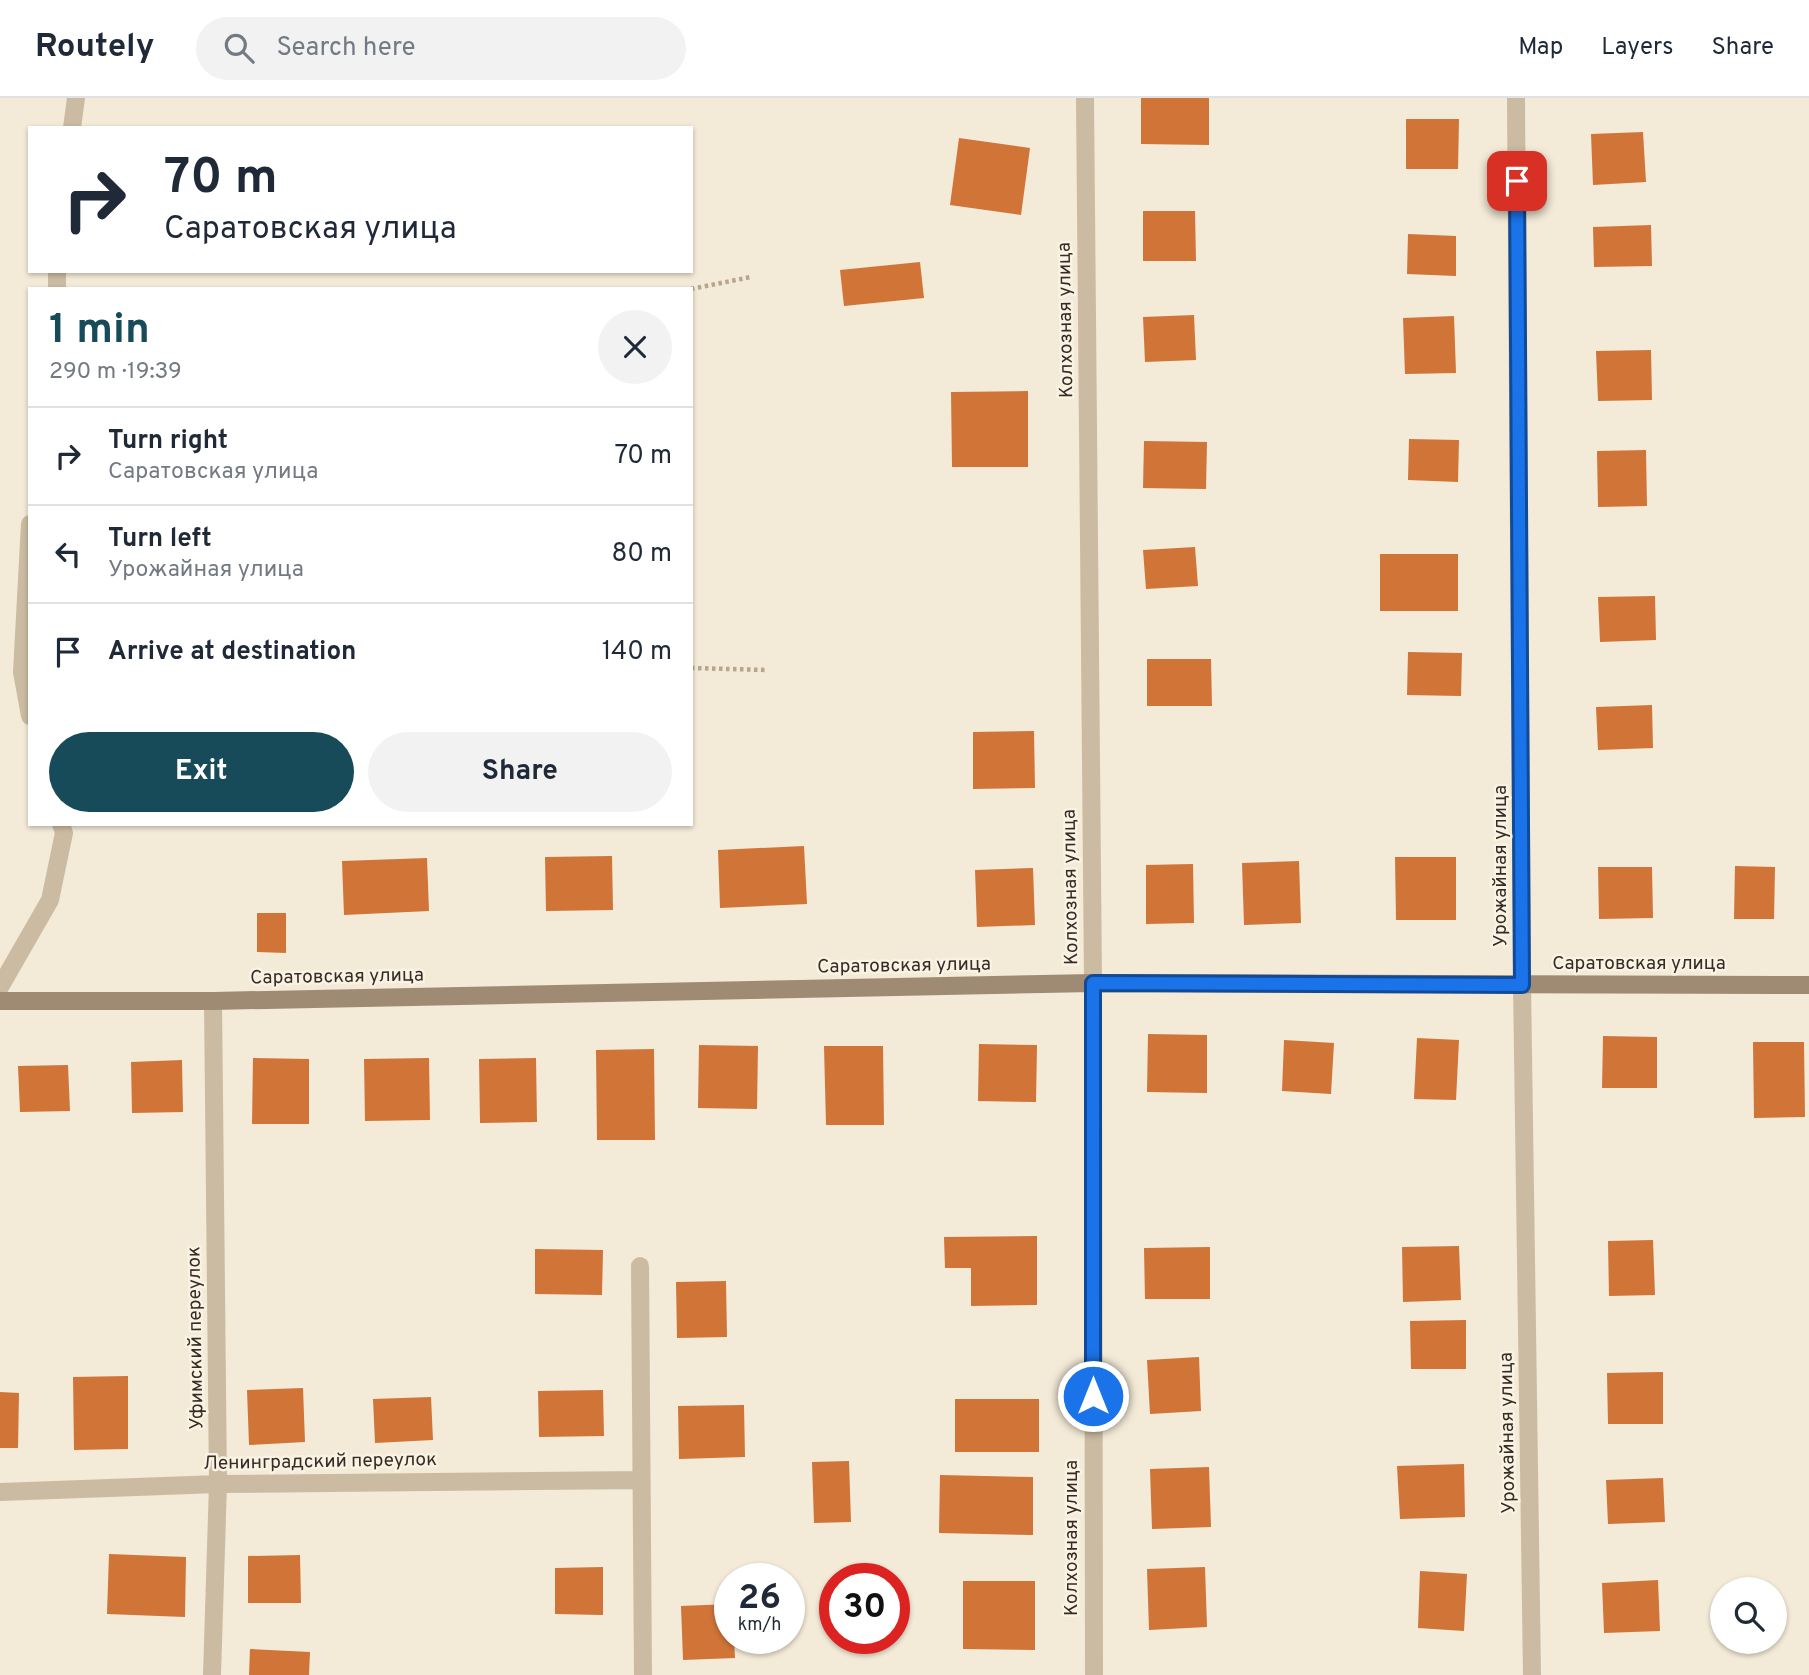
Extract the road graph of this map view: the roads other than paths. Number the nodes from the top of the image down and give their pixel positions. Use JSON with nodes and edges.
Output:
{"nodes":[{"id":1,"x":76,"y":98,"type":"edge"},
{"id":2,"x":1085,"y":98,"type":"edge"},
{"id":3,"x":1516,"y":98,"type":"edge"},
{"id":4,"x":72,"y":126,"type":"edge"},
{"id":5,"x":28,"y":561,"type":"edge"},
{"id":6,"x":28,"y":705,"type":"edge"},
{"id":7,"x":62,"y":826,"type":"edge"},
{"id":8,"x":1093,"y":983,"type":"junction"},
{"id":9,"x":1522,"y":985,"type":"junction"},
{"id":10,"x":1809,"y":985,"type":"edge"},
{"id":11,"x":0,"y":987,"type":"edge"},
{"id":12,"x":213,"y":1000,"type":"junction"},
{"id":13,"x":0,"y":1002,"type":"edge"},
{"id":14,"x":640,"y":1266,"type":"dead end"},
{"id":15,"x":641,"y":1480,"type":"junction"},
{"id":16,"x":218,"y":1484,"type":"junction"},
{"id":17,"x":0,"y":1492,"type":"edge"},
{"id":18,"x":212,"y":1675,"type":"edge"},
{"id":19,"x":643,"y":1675,"type":"edge"},
{"id":20,"x":1094,"y":1675,"type":"edge"},
{"id":21,"x":1532,"y":1675,"type":"edge"}],
"edges":[{"from":1,"to":4,"type":"street"},
{"from":2,"to":8,"type":"street","name":"Колхозная улица"},
{"from":3,"to":9,"type":"street","name":"Урожайная улица"},
{"from":5,"to":6,"type":"street"},
{"from":7,"to":11,"type":"street"},
{"from":8,"to":9,"type":"street","name":"Саратовская улица"},
{"from":8,"to":12,"type":"street","name":"Саратовская улица"},
{"from":8,"to":20,"type":"street","name":"Колхозная улица"},
{"from":9,"to":10,"type":"street","name":"Саратовская улица"},
{"from":9,"to":21,"type":"street","name":"Урожайная улица"},
{"from":12,"to":13,"type":"street","name":"Саратовская улица"},
{"from":12,"to":16,"type":"street","name":"Уфимский переулок"},
{"from":14,"to":15,"type":"street"},
{"from":15,"to":16,"type":"street","name":"Ленинградский переулок"},
{"from":15,"to":19,"type":"street"},
{"from":16,"to":17,"type":"street","name":"Ленинградский переулок"},
{"from":16,"to":18,"type":"street","name":"Уфимский переулок"}]}
